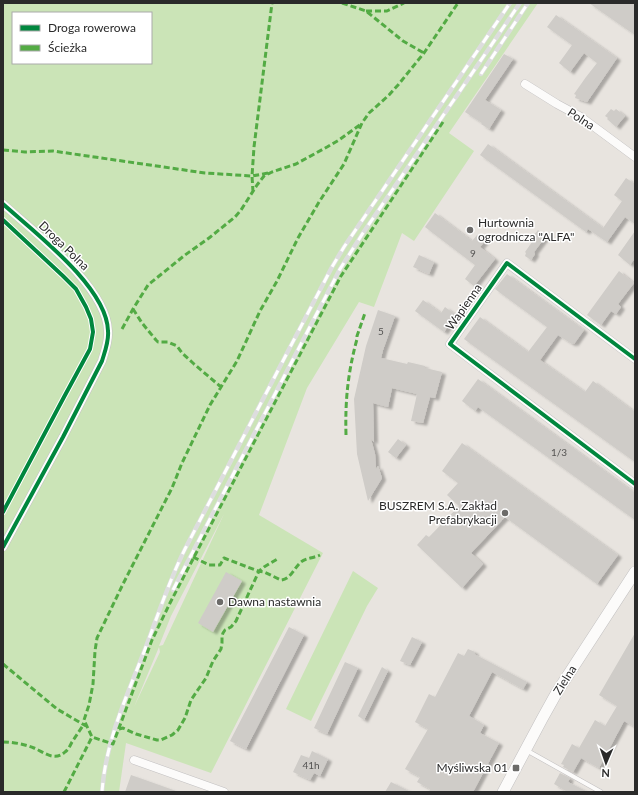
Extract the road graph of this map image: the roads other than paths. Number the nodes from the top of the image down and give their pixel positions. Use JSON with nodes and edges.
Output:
{"nodes":[{"id":1,"x":525,"y":84,"type":"dead end"},
{"id":2,"x":635,"y":157,"type":"edge"},
{"id":3,"x":3,"y":204,"type":"edge"},
{"id":4,"x":635,"y":359,"type":"edge"},
{"id":5,"x":635,"y":484,"type":"edge"},
{"id":6,"x":3,"y":547,"type":"edge"},
{"id":7,"x":635,"y":572,"type":"edge"},
{"id":8,"x":526,"y":750,"type":"junction"},
{"id":9,"x":134,"y":760,"type":"dead end"},
{"id":10,"x":224,"y":792,"type":"edge"},
{"id":11,"x":503,"y":792,"type":"edge"},
{"id":12,"x":601,"y":792,"type":"edge"}],
"edges":[{"from":1,"to":2,"type":"street","name":"Polna"},
{"from":3,"to":6,"type":"street","name":"Droga Polna"},
{"from":4,"to":5,"type":"street","name":"Wapienna"},
{"from":7,"to":8,"type":"street","name":"Zielna"},
{"from":8,"to":11,"type":"street","name":"Zielna"},
{"from":8,"to":12,"type":"lane"},
{"from":9,"to":10,"type":"street"}]}
